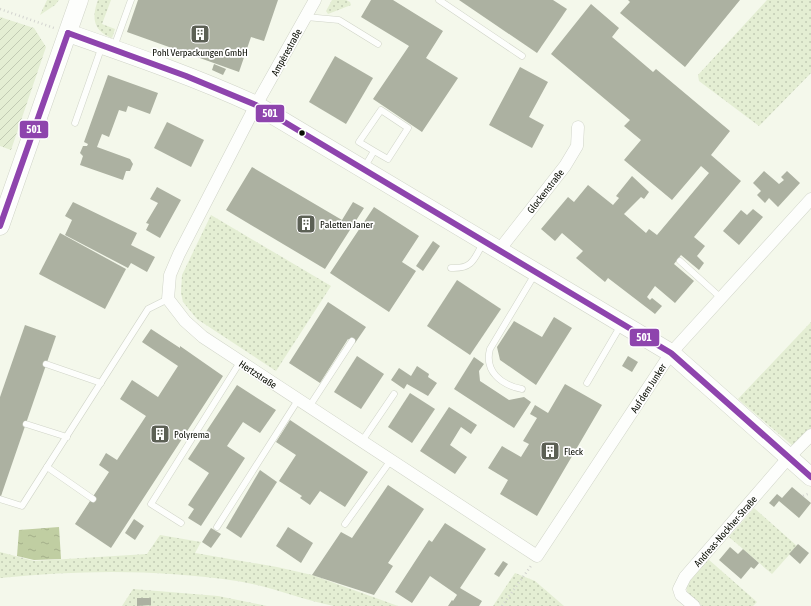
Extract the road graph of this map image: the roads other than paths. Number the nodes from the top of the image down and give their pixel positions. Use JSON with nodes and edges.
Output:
{"nodes":[{"id":1,"x":80,"y":0,"type":"edge"},
{"id":2,"x":131,"y":0,"type":"edge"},
{"id":3,"x":315,"y":0,"type":"edge"},
{"id":4,"x":439,"y":0,"type":"edge"},
{"id":5,"x":306,"y":17,"type":"junction"},
{"id":6,"x":68,"y":33,"type":"junction"},
{"id":7,"x":378,"y":44,"type":"dead end"},
{"id":8,"x":108,"y":47,"type":"junction"},
{"id":9,"x":522,"y":56,"type":"dead end"},
{"id":10,"x":256,"y":105,"type":"junction"},
{"id":11,"x":75,"y":122,"type":"dead end"},
{"id":12,"x":578,"y":128,"type":"dead end"},
{"id":13,"x":374,"y":151,"type":"junction"},
{"id":14,"x":363,"y":169,"type":"junction"},
{"id":15,"x":811,"y":199,"type":"edge"},
{"id":16,"x":0,"y":226,"type":"edge"},
{"id":17,"x":484,"y":240,"type":"junction"},
{"id":18,"x":500,"y":249,"type":"junction"},
{"id":19,"x":680,"y":261,"type":"dead end"},
{"id":20,"x":451,"y":268,"type":"dead end"},
{"id":21,"x":536,"y":271,"type":"junction"},
{"id":22,"x":720,"y":297,"type":"junction"},
{"id":23,"x":168,"y":299,"type":"junction"},
{"id":24,"x":621,"y":323,"type":"junction"},
{"id":25,"x":352,"y":341,"type":"dead end"},
{"id":26,"x":671,"y":353,"type":"junction"},
{"id":27,"x":240,"y":362,"type":"junction"},
{"id":28,"x":46,"y":364,"type":"dead end"},
{"id":29,"x":587,"y":383,"type":"dead end"},
{"id":30,"x":101,"y":384,"type":"junction"},
{"id":31,"x":522,"y":389,"type":"dead end"},
{"id":32,"x":394,"y":394,"type":"dead end"},
{"id":33,"x":298,"y":400,"type":"junction"},
{"id":34,"x":309,"y":407,"type":"junction"},
{"id":35,"x":26,"y":424,"type":"dead end"},
{"id":36,"x":811,"y":435,"type":"edge"},
{"id":37,"x":67,"y":437,"type":"junction"},
{"id":38,"x":362,"y":441,"type":"junction"},
{"id":39,"x":789,"y":457,"type":"junction"},
{"id":40,"x":391,"y":460,"type":"junction"},
{"id":41,"x":47,"y":467,"type":"junction"},
{"id":42,"x":811,"y":477,"type":"edge"},
{"id":43,"x":0,"y":499,"type":"edge"},
{"id":44,"x":93,"y":499,"type":"dead end"},
{"id":45,"x":181,"y":524,"type":"dead end"},
{"id":46,"x":344,"y":524,"type":"dead end"},
{"id":47,"x":217,"y":527,"type":"dead end"},
{"id":48,"x":538,"y":556,"type":"joint"},
{"id":49,"x":694,"y":606,"type":"edge"}],
"edges":[{"from":1,"to":6,"type":"street"},
{"from":2,"to":8,"type":"lane"},
{"from":3,"to":5,"type":"street","name":"Ampèrestraße"},
{"from":4,"to":9,"type":"lane"},
{"from":5,"to":7,"type":"lane"},
{"from":5,"to":10,"type":"street","name":"Ampèrestraße"},
{"from":6,"to":8,"type":"street"},
{"from":6,"to":16,"type":"street"},
{"from":8,"to":10,"type":"street"},
{"from":8,"to":11,"type":"lane"},
{"from":10,"to":14,"type":"street"},
{"from":10,"to":23,"type":"street"},
{"from":12,"to":18,"type":"street","name":"Glockenstraße"},
{"from":13,"to":13,"type":"lane"},
{"from":13,"to":14,"type":"lane"},
{"from":14,"to":17,"type":"street"},
{"from":15,"to":22,"type":"street","name":"Auf dem Junker"},
{"from":17,"to":18,"type":"street"},
{"from":17,"to":20,"type":"lane"},
{"from":18,"to":21,"type":"street"},
{"from":19,"to":22,"type":"lane"},
{"from":21,"to":24,"type":"street"},
{"from":21,"to":31,"type":"lane"},
{"from":22,"to":26,"type":"street","name":"Auf dem Junker"},
{"from":23,"to":27,"type":"street","name":"Hertzstraße"},
{"from":23,"to":30,"type":"lane"},
{"from":24,"to":26,"type":"street"},
{"from":24,"to":29,"type":"lane"},
{"from":25,"to":34,"type":"lane"},
{"from":26,"to":39,"type":"street"},
{"from":26,"to":48,"type":"street","name":"Auf dem Junker"},
{"from":27,"to":33,"type":"street","name":"Hertzstraße"},
{"from":27,"to":45,"type":"lane"},
{"from":28,"to":30,"type":"lane"},
{"from":30,"to":37,"type":"lane"},
{"from":32,"to":38,"type":"lane"},
{"from":33,"to":34,"type":"street","name":"Hertzstraße"},
{"from":33,"to":47,"type":"lane"},
{"from":34,"to":38,"type":"street","name":"Hertzstraße"},
{"from":35,"to":37,"type":"lane"},
{"from":36,"to":39,"type":"street"},
{"from":37,"to":41,"type":"lane"},
{"from":38,"to":40,"type":"street","name":"Hertzstraße"},
{"from":39,"to":42,"type":"street"},
{"from":39,"to":49,"type":"street","name":"Andreas-Nockher-Straße"},
{"from":40,"to":46,"type":"lane"},
{"from":40,"to":48,"type":"street","name":"Hertzstraße"},
{"from":41,"to":43,"type":"lane"},
{"from":41,"to":44,"type":"lane"}]}
